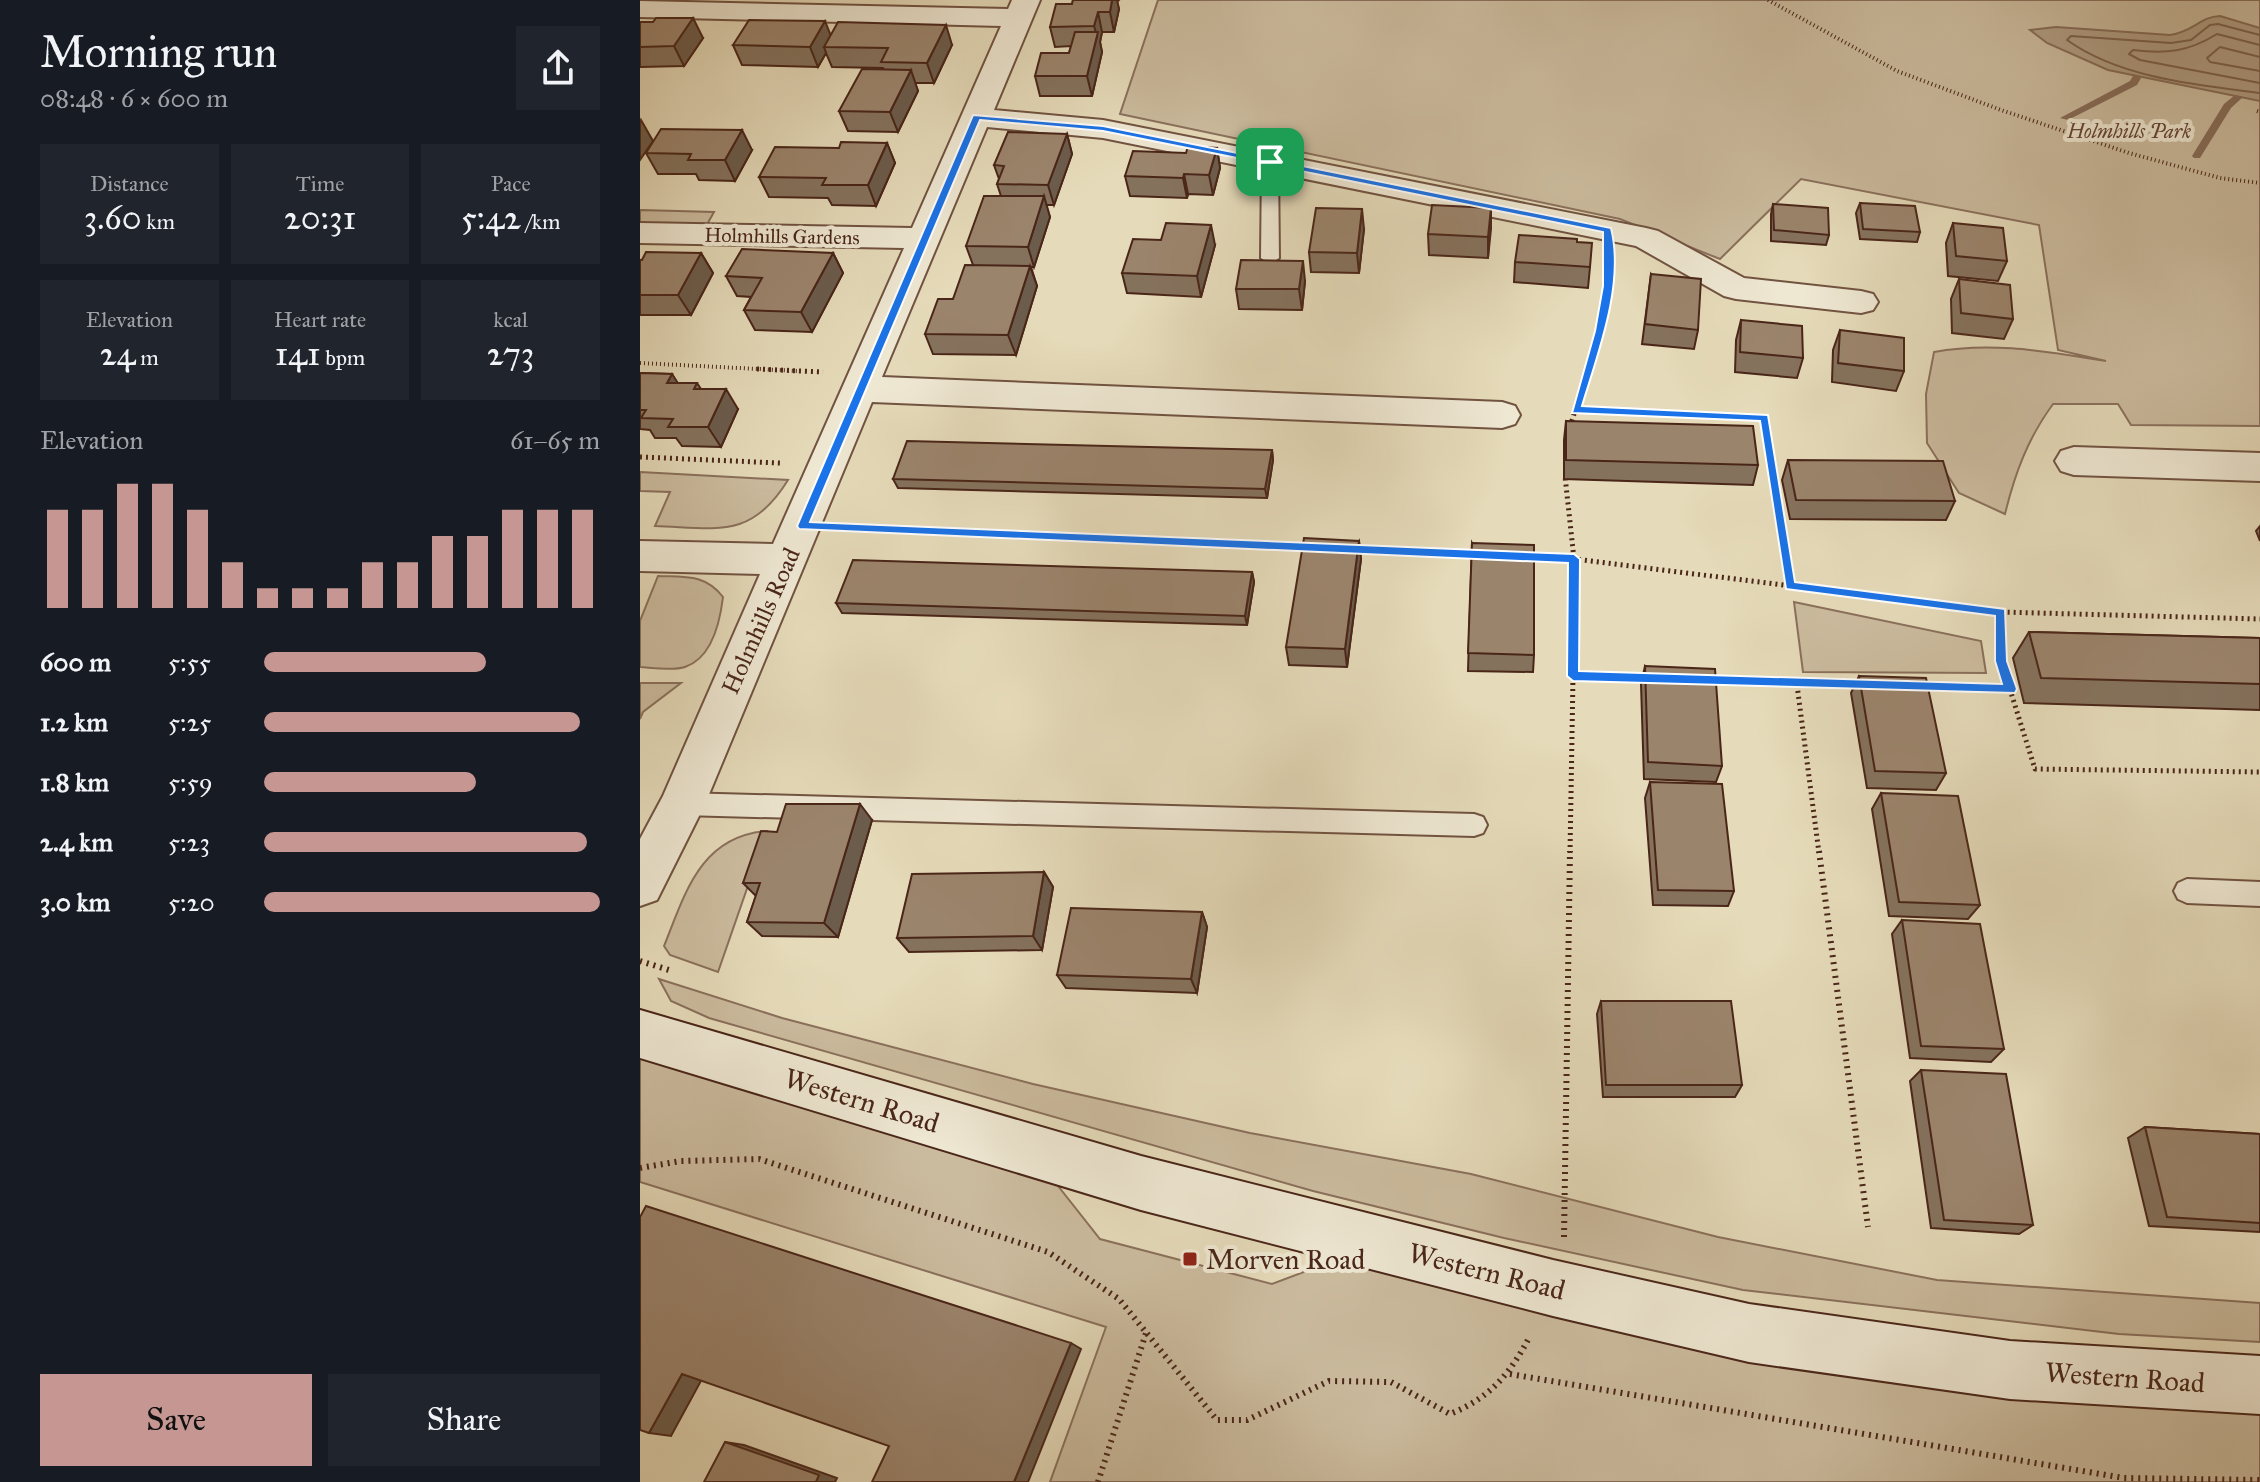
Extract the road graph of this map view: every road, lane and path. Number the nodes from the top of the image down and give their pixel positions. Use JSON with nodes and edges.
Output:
{"nodes":[{"id":1,"x":1768,"y":0,"type":"edge"},
{"id":2,"x":640,"y":9,"type":"edge"},
{"id":3,"x":1022,"y":9,"type":"edge"},
{"id":4,"x":976,"y":117,"type":"junction"},
{"id":5,"x":1270,"y":162,"type":"junction"},
{"id":6,"x":2260,"y":183,"type":"edge"},
{"id":7,"x":1608,"y":230,"type":"junction"},
{"id":8,"x":640,"y":233,"type":"edge"},
{"id":9,"x":925,"y":238,"type":"junction"},
{"id":10,"x":1270,"y":258,"type":"edge"},
{"id":11,"x":1861,"y":302,"type":"dead end"},
{"id":12,"x":640,"y":363,"type":"edge"},
{"id":13,"x":864,"y":382,"type":"junction"},
{"id":14,"x":1575,"y":410,"type":"junction"},
{"id":15,"x":1502,"y":415,"type":"dead end"},
{"id":16,"x":1568,"y":434,"type":"edge"},
{"id":17,"x":640,"y":457,"type":"edge"},
{"id":18,"x":2074,"y":461,"type":"dead end"},
{"id":19,"x":829,"y":465,"type":"junction"},
{"id":20,"x":2260,"y":467,"type":"edge"},
{"id":21,"x":1565,"y":471,"type":"edge"},
{"id":22,"x":795,"y":543,"type":"junction"},
{"id":23,"x":1306,"y":547,"type":"edge"},
{"id":24,"x":1354,"y":549,"type":"edge"},
{"id":25,"x":1479,"y":555,"type":"edge"},
{"id":26,"x":640,"y":556,"type":"edge"},
{"id":27,"x":1527,"y":557,"type":"edge"},
{"id":28,"x":1574,"y":559,"type":"junction"},
{"id":29,"x":1790,"y":586,"type":"junction"},
{"id":30,"x":2001,"y":612,"type":"junction"},
{"id":31,"x":2260,"y":619,"type":"edge"},
{"id":32,"x":1573,"y":676,"type":"junction"},
{"id":33,"x":1653,"y":679,"type":"edge"},
{"id":34,"x":1701,"y":681,"type":"edge"},
{"id":35,"x":1797,"y":685,"type":"junction"},
{"id":36,"x":1873,"y":687,"type":"edge"},
{"id":37,"x":1919,"y":687,"type":"edge"},
{"id":38,"x":2010,"y":689,"type":"junction"},
{"id":39,"x":2260,"y":772,"type":"edge"},
{"id":40,"x":682,"y":804,"type":"junction"},
{"id":41,"x":1474,"y":825,"type":"dead end"},
{"id":42,"x":640,"y":885,"type":"edge"},
{"id":43,"x":2187,"y":891,"type":"dead end"},
{"id":44,"x":2260,"y":894,"type":"edge"},
{"id":45,"x":640,"y":961,"type":"edge"},
{"id":46,"x":669,"y":970,"type":"dead end"},
{"id":47,"x":640,"y":1034,"type":"edge"},
{"id":48,"x":640,"y":1168,"type":"edge"},
{"id":49,"x":1868,"y":1227,"type":"dead end"},
{"id":50,"x":1558,"y":1289,"type":"junction"},
{"id":51,"x":1146,"y":1333,"type":"junction"},
{"id":52,"x":1510,"y":1374,"type":"junction"},
{"id":53,"x":2260,"y":1385,"type":"edge"},
{"id":54,"x":2260,"y":1480,"type":"edge"},
{"id":55,"x":1098,"y":1482,"type":"edge"}],
"edges":[{"from":1,"to":6,"type":"path"},
{"from":2,"to":3,"type":"street"},
{"from":3,"to":4,"type":"street","name":"Holmhills Road"},
{"from":4,"to":5,"type":"street"},
{"from":4,"to":9,"type":"street","name":"Holmhills Road"},
{"from":5,"to":7,"type":"street"},
{"from":5,"to":10,"type":"lane"},
{"from":7,"to":11,"type":"street"},
{"from":7,"to":14,"type":"path"},
{"from":8,"to":9,"type":"street","name":"Holmhills Gardens"},
{"from":9,"to":13,"type":"street","name":"Holmhills Road"},
{"from":12,"to":13,"type":"path"},
{"from":13,"to":15,"type":"street"},
{"from":13,"to":19,"type":"street","name":"Holmhills Road"},
{"from":14,"to":16,"type":"path"},
{"from":14,"to":29,"type":"path"},
{"from":17,"to":19,"type":"path"},
{"from":18,"to":20,"type":"street"},
{"from":19,"to":22,"type":"street","name":"Holmhills Road"},
{"from":21,"to":28,"type":"path"},
{"from":22,"to":23,"type":"path"},
{"from":22,"to":26,"type":"street"},
{"from":22,"to":40,"type":"street","name":"Holmhills Road"},
{"from":24,"to":25,"type":"path"},
{"from":27,"to":28,"type":"path"},
{"from":28,"to":29,"type":"path"},
{"from":28,"to":32,"type":"path"},
{"from":29,"to":30,"type":"path"},
{"from":30,"to":31,"type":"path"},
{"from":30,"to":38,"type":"path"},
{"from":32,"to":33,"type":"path"},
{"from":32,"to":50,"type":"path"},
{"from":34,"to":35,"type":"path"},
{"from":35,"to":36,"type":"path"},
{"from":35,"to":49,"type":"path"},
{"from":37,"to":38,"type":"path"},
{"from":38,"to":39,"type":"path"},
{"from":40,"to":41,"type":"lane"},
{"from":40,"to":42,"type":"street","name":"Holmhills Road"},
{"from":43,"to":44,"type":"lane"},
{"from":45,"to":46,"type":"path"},
{"from":47,"to":50,"type":"street","name":"Western Road"},
{"from":48,"to":51,"type":"path"},
{"from":50,"to":52,"type":"path"},
{"from":50,"to":53,"type":"street","name":"Western Road"},
{"from":51,"to":52,"type":"path"},
{"from":51,"to":55,"type":"path"},
{"from":52,"to":54,"type":"path"}]}
